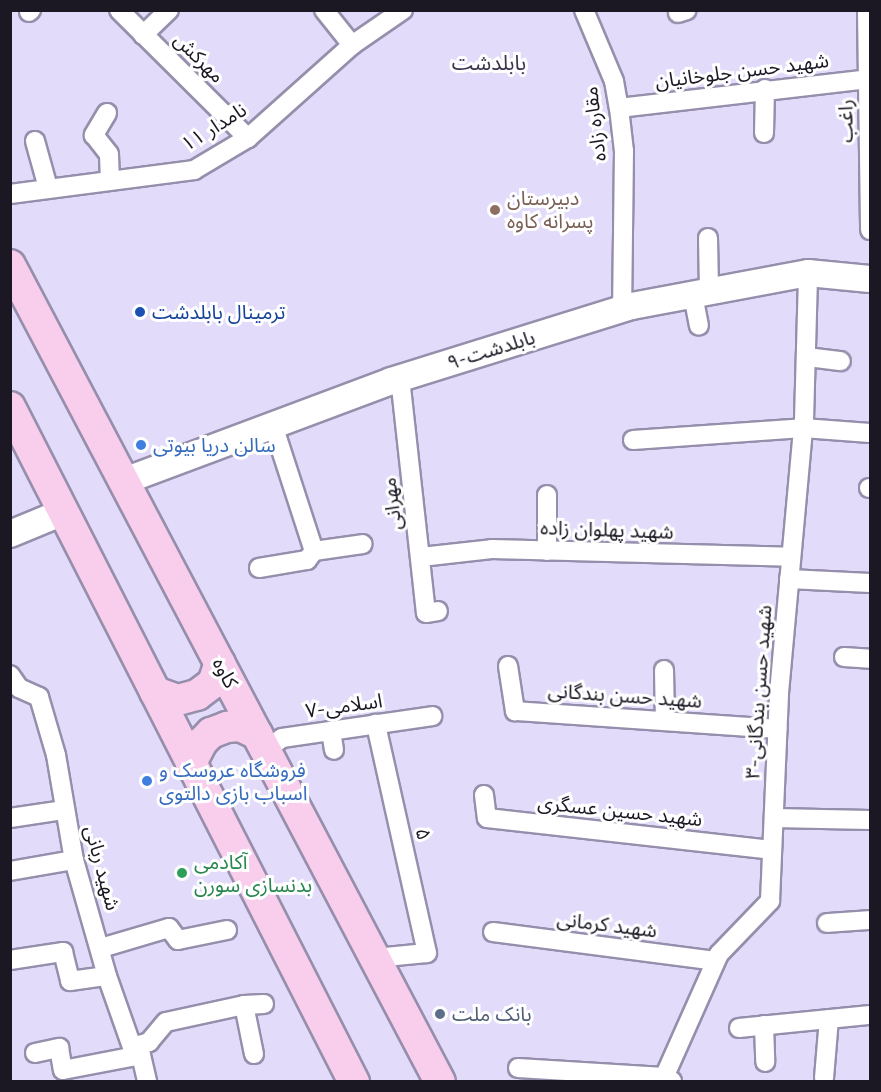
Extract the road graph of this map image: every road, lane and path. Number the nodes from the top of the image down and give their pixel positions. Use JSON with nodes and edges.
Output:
{"nodes":[{"id":1,"x":119,"y":10,"type":"edge"},
{"id":2,"x":169,"y":10,"type":"edge"},
{"id":3,"x":324,"y":10,"type":"edge"},
{"id":4,"x":402,"y":10,"type":"edge"},
{"id":5,"x":584,"y":10,"type":"edge"},
{"id":6,"x":867,"y":10,"type":"edge"},
{"id":7,"x":144,"y":35,"type":"junction"},
{"id":8,"x":352,"y":45,"type":"junction"},
{"id":9,"x":869,"y":78,"type":"edge"},
{"id":10,"x":765,"y":89,"type":"junction"},
{"id":11,"x":619,"y":108,"type":"junction"},
{"id":12,"x":107,"y":113,"type":"dead end"},
{"id":13,"x":764,"y":133,"type":"dead end"},
{"id":14,"x":248,"y":138,"type":"junction"},
{"id":15,"x":35,"y":141,"type":"dead end"},
{"id":16,"x":110,"y":179,"type":"junction"},
{"id":17,"x":48,"y":188,"type":"junction"},
{"id":18,"x":10,"y":194,"type":"edge"},
{"id":19,"x":870,"y":230,"type":"edge"},
{"id":20,"x":708,"y":238,"type":"dead end"},
{"id":21,"x":10,"y":265,"type":"edge"},
{"id":22,"x":808,"y":273,"type":"junction"},
{"id":23,"x":870,"y":279,"type":"edge"},
{"id":24,"x":701,"y":293,"type":"junction"},
{"id":25,"x":622,"y":309,"type":"junction"},
{"id":26,"x":699,"y":325,"type":"dead end"},
{"id":27,"x":807,"y":357,"type":"junction"},
{"id":28,"x":841,"y":361,"type":"dead end"},
{"id":29,"x":400,"y":378,"type":"junction"},
{"id":30,"x":10,"y":407,"type":"edge"},
{"id":31,"x":273,"y":425,"type":"junction"},
{"id":32,"x":803,"y":428,"type":"junction"},
{"id":33,"x":870,"y":433,"type":"edge"},
{"id":34,"x":633,"y":440,"type":"dead end"},
{"id":35,"x":124,"y":481,"type":"junction"},
{"id":36,"x":547,"y":495,"type":"dead end"},
{"id":37,"x":63,"y":512,"type":"junction"},
{"id":38,"x":10,"y":534,"type":"edge"},
{"id":39,"x":363,"y":544,"type":"dead end"},
{"id":40,"x":314,"y":551,"type":"junction"},
{"id":41,"x":547,"y":551,"type":"junction"},
{"id":42,"x":421,"y":557,"type":"junction"},
{"id":43,"x":791,"y":557,"type":"junction"},
{"id":44,"x":259,"y":568,"type":"dead end"},
{"id":45,"x":789,"y":579,"type":"junction"},
{"id":46,"x":870,"y":583,"type":"edge"},
{"id":47,"x":438,"y":611,"type":"dead end"},
{"id":48,"x":844,"y":657,"type":"dead end"},
{"id":49,"x":870,"y":659,"type":"edge"},
{"id":50,"x":220,"y":663,"type":"junction"},
{"id":51,"x":508,"y":666,"type":"dead end"},
{"id":52,"x":664,"y":669,"type":"dead end"},
{"id":53,"x":13,"y":685,"type":"edge"},
{"id":54,"x":155,"y":692,"type":"junction"},
{"id":55,"x":432,"y":716,"type":"dead end"},
{"id":56,"x":665,"y":721,"type":"junction"},
{"id":57,"x":376,"y":724,"type":"junction"},
{"id":58,"x":777,"y":729,"type":"junction"},
{"id":59,"x":331,"y":731,"type":"junction"},
{"id":60,"x":261,"y":742,"type":"junction"},
{"id":61,"x":334,"y":750,"type":"dead end"},
{"id":62,"x":191,"y":763,"type":"junction"},
{"id":63,"x":484,"y":795,"type":"dead end"},
{"id":64,"x":64,"y":810,"type":"junction"},
{"id":65,"x":10,"y":818,"type":"edge"},
{"id":66,"x":774,"y":818,"type":"junction"},
{"id":67,"x":870,"y":820,"type":"edge"},
{"id":68,"x":771,"y":850,"type":"junction"},
{"id":69,"x":74,"y":860,"type":"junction"},
{"id":70,"x":10,"y":872,"type":"edge"},
{"id":71,"x":870,"y":920,"type":"edge"},
{"id":72,"x":827,"y":923,"type":"dead end"},
{"id":73,"x":227,"y":930,"type":"dead end"},
{"id":74,"x":493,"y":933,"type":"dead end"},
{"id":75,"x":101,"y":948,"type":"junction"},
{"id":76,"x":375,"y":958,"type":"junction"},
{"id":77,"x":10,"y":960,"type":"edge"},
{"id":78,"x":715,"y":961,"type":"junction"},
{"id":79,"x":107,"y":976,"type":"junction"},
{"id":80,"x":264,"y":1004,"type":"dead end"},
{"id":81,"x":244,"y":1005,"type":"junction"},
{"id":82,"x":870,"y":1015,"type":"edge"},
{"id":83,"x":829,"y":1018,"type":"junction"},
{"id":84,"x":764,"y":1025,"type":"junction"},
{"id":85,"x":739,"y":1028,"type":"dead end"},
{"id":86,"x":136,"y":1051,"type":"junction"},
{"id":87,"x":35,"y":1053,"type":"dead end"},
{"id":88,"x":254,"y":1054,"type":"dead end"},
{"id":89,"x":765,"y":1062,"type":"dead end"},
{"id":90,"x":518,"y":1068,"type":"dead end"},
{"id":91,"x":825,"y":1077,"type":"dead end"},
{"id":92,"x":667,"y":1080,"type":"edge"},
{"id":93,"x":147,"y":1082,"type":"edge"},
{"id":94,"x":354,"y":1082,"type":"edge"},
{"id":95,"x":440,"y":1082,"type":"edge"}],
"edges":[{"from":1,"to":7,"type":"street","name":"مهرکش"},
{"from":2,"to":7,"type":"street"},
{"from":3,"to":8,"type":"street"},
{"from":4,"to":8,"type":"street","name":"۱۱ نامدار"},
{"from":5,"to":11,"type":"street","name":"مقاره زاده"},
{"from":6,"to":9,"type":"street","name":"راغب"},
{"from":7,"to":14,"type":"street","name":"مهرکش"},
{"from":8,"to":14,"type":"street","name":"۱۱ نامدار"},
{"from":9,"to":10,"type":"street","name":"شهید حسن جلوخانیان"},
{"from":9,"to":19,"type":"street","name":"راغب"},
{"from":10,"to":11,"type":"street","name":"شهید حسن جلوخانیان"},
{"from":10,"to":13,"type":"street"},
{"from":11,"to":25,"type":"street","name":"مقاره زاده"},
{"from":12,"to":16,"type":"street"},
{"from":14,"to":16,"type":"street","name":"۱۱ نامدار"},
{"from":15,"to":17,"type":"street"},
{"from":16,"to":17,"type":"street","name":"۱۱ نامدار"},
{"from":17,"to":18,"type":"street","name":"۱۱ نامدار"},
{"from":20,"to":24,"type":"street"},
{"from":21,"to":35,"type":"main road","name":"کاوه"},
{"from":22,"to":23,"type":"street","name":"۹-بابلدشت"},
{"from":22,"to":24,"type":"street","name":"۹-بابلدشت"},
{"from":22,"to":27,"type":"street","name":"۳-شهید حسن بندگانی"},
{"from":24,"to":25,"type":"street","name":"۹-بابلدشت"},
{"from":24,"to":26,"type":"street"},
{"from":25,"to":29,"type":"street","name":"۹-بابلدشت"},
{"from":27,"to":28,"type":"street"},
{"from":27,"to":32,"type":"street","name":"۳-شهید حسن بندگانی"},
{"from":29,"to":31,"type":"street","name":"۹-بابلدشت"},
{"from":29,"to":42,"type":"street","name":"مهرانی"},
{"from":30,"to":37,"type":"main road"},
{"from":31,"to":35,"type":"street","name":"۹-بابلدشت"},
{"from":31,"to":40,"type":"street"},
{"from":32,"to":33,"type":"street"},
{"from":32,"to":34,"type":"street"},
{"from":32,"to":43,"type":"street","name":"۳-شهید حسن بندگانی"},
{"from":35,"to":50,"type":"main road","name":"کاوه"},
{"from":36,"to":41,"type":"street"},
{"from":37,"to":38,"type":"street"},
{"from":37,"to":54,"type":"main road"},
{"from":39,"to":40,"type":"street"},
{"from":40,"to":44,"type":"street"},
{"from":41,"to":42,"type":"street","name":"شهید پهلوان زاده"},
{"from":41,"to":43,"type":"street","name":"شهید پهلوان زاده"},
{"from":42,"to":47,"type":"street","name":"مهرانی"},
{"from":43,"to":45,"type":"street","name":"۳-شهید حسن بندگانی"},
{"from":45,"to":46,"type":"street"},
{"from":45,"to":58,"type":"street","name":"۳-شهید حسن بندگانی"},
{"from":48,"to":49,"type":"street"},
{"from":50,"to":54,"type":"main road"},
{"from":50,"to":60,"type":"main road","name":"کاوه"},
{"from":51,"to":56,"type":"street","name":"شهید حسن بندگانی"},
{"from":52,"to":56,"type":"street"},
{"from":53,"to":64,"type":"street","name":"شهید ربانی"},
{"from":54,"to":62,"type":"main road"},
{"from":55,"to":57,"type":"street","name":"۷-اسلامی"},
{"from":56,"to":58,"type":"street","name":"شهید حسن بندگانی"},
{"from":57,"to":59,"type":"street","name":"۷-اسلامی"},
{"from":57,"to":76,"type":"street","name":"۵"},
{"from":58,"to":66,"type":"street","name":"۳-شهید حسن بندگانی"},
{"from":59,"to":60,"type":"street","name":"۷-اسلامی"},
{"from":59,"to":61,"type":"street"},
{"from":60,"to":62,"type":"main road"},
{"from":60,"to":76,"type":"main road","name":"کاوه"},
{"from":62,"to":94,"type":"main road"},
{"from":63,"to":68,"type":"street","name":"شهید حسین عسگری"},
{"from":64,"to":65,"type":"street"},
{"from":64,"to":69,"type":"street","name":"شهید ربانی"},
{"from":66,"to":67,"type":"street"},
{"from":66,"to":68,"type":"street","name":"۳-شهید حسن بندگانی"},
{"from":68,"to":78,"type":"street","name":"۳-شهید حسن بندگانی"},
{"from":69,"to":70,"type":"street"},
{"from":69,"to":75,"type":"street","name":"شهید ربانی"},
{"from":71,"to":72,"type":"street"},
{"from":73,"to":75,"type":"street"},
{"from":74,"to":78,"type":"street","name":"شهید کرمانی"},
{"from":75,"to":79,"type":"street","name":"شهید ربانی"},
{"from":76,"to":95,"type":"main road","name":"کاوه"},
{"from":77,"to":79,"type":"street"},
{"from":78,"to":92,"type":"street","name":"۳-شهید حسن بندگانی"},
{"from":79,"to":86,"type":"street","name":"شهید ربانی"},
{"from":80,"to":81,"type":"street"},
{"from":81,"to":86,"type":"street"},
{"from":81,"to":88,"type":"street"},
{"from":82,"to":83,"type":"street"},
{"from":83,"to":84,"type":"street"},
{"from":83,"to":91,"type":"street"},
{"from":84,"to":85,"type":"street"},
{"from":84,"to":89,"type":"street"},
{"from":86,"to":87,"type":"street"},
{"from":86,"to":93,"type":"street","name":"شهید ربانی"},
{"from":90,"to":92,"type":"street"}]}
